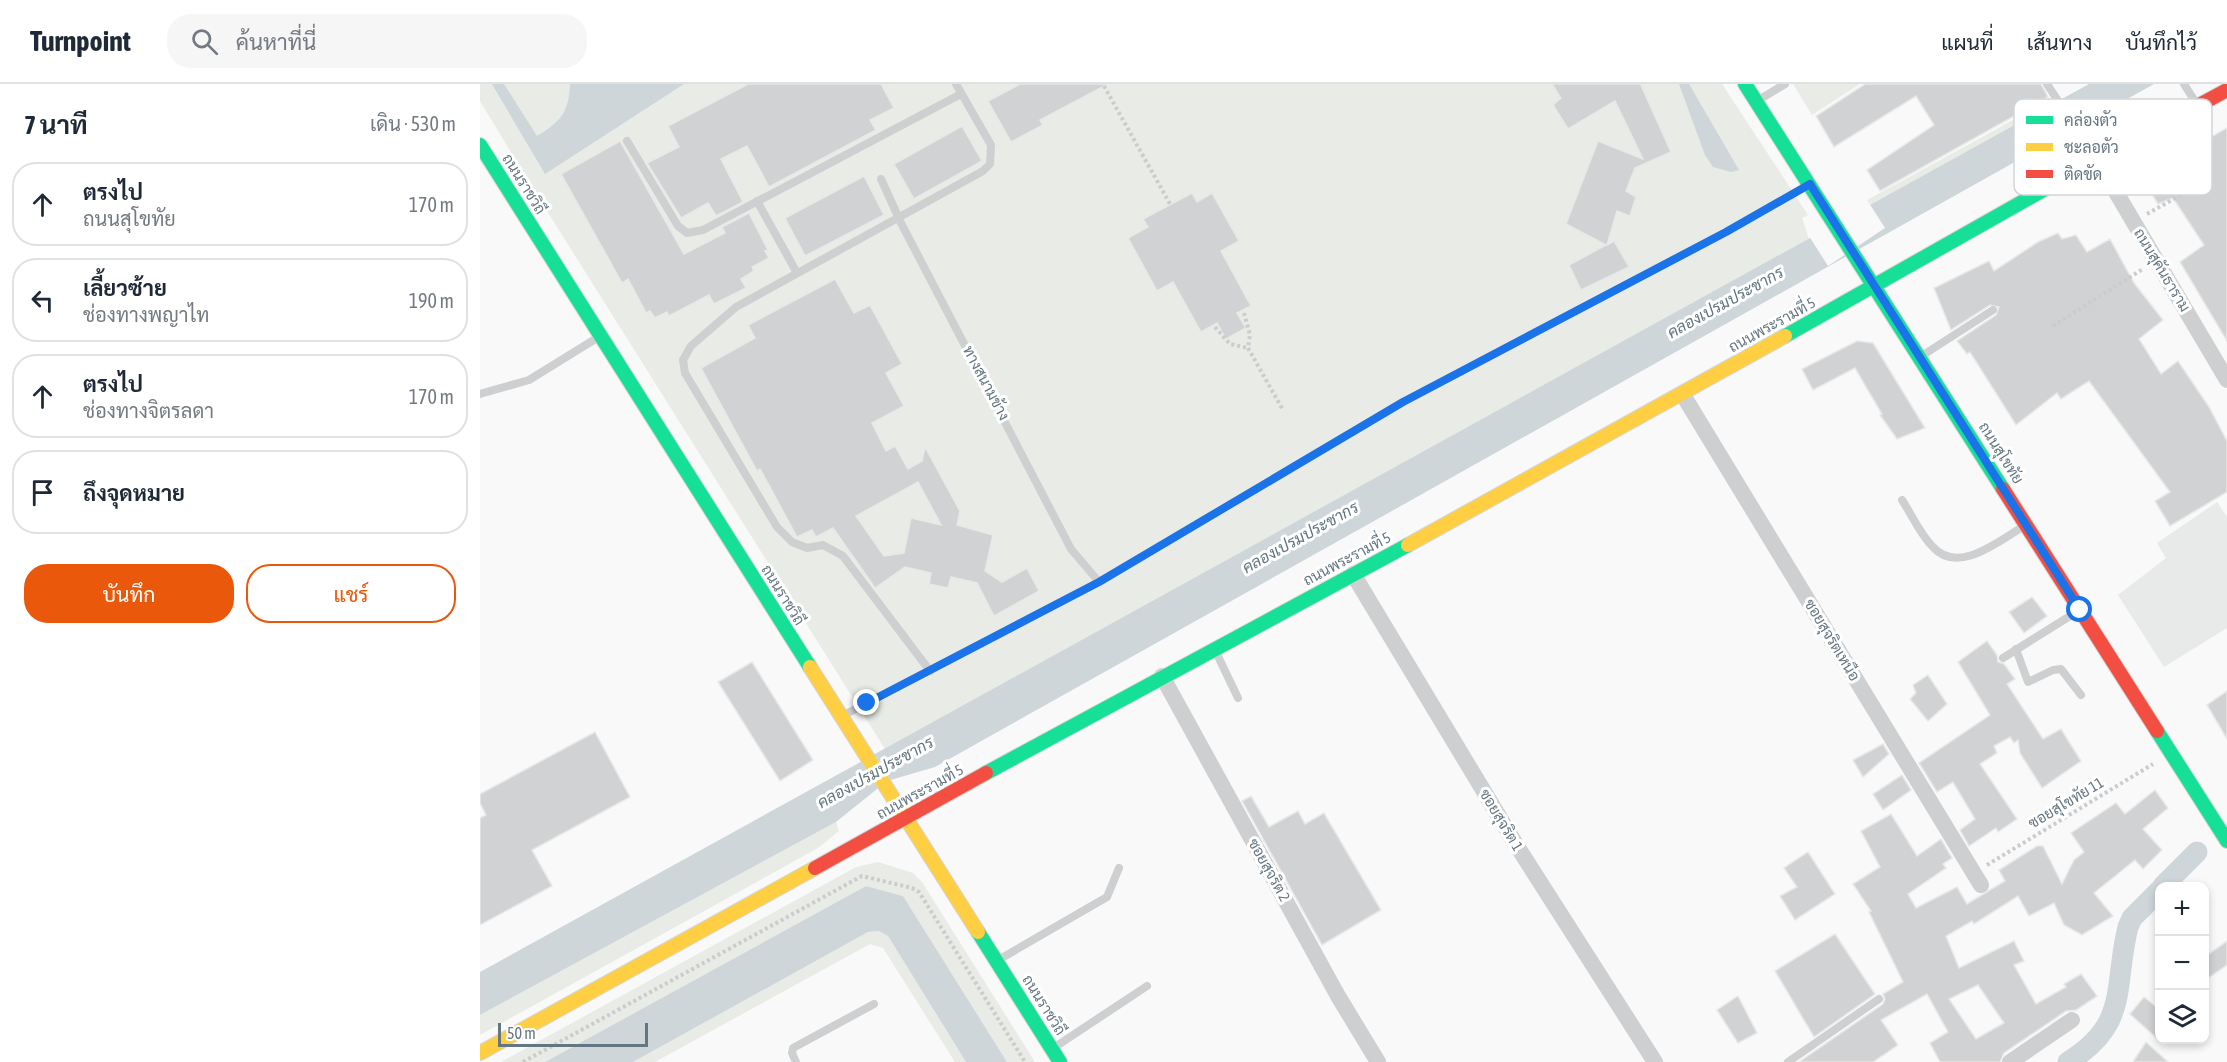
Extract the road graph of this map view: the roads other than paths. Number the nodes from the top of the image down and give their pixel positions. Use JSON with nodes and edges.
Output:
{"nodes":[{"id":1,"x":956,"y":84,"type":"edge"},
{"id":2,"x":1745,"y":84,"type":"edge"},
{"id":3,"x":1785,"y":84,"type":"edge"},
{"id":4,"x":2048,"y":84,"type":"edge"},
{"id":5,"x":2184,"y":84,"type":"edge"},
{"id":6,"x":2227,"y":90,"type":"edge"},
{"id":7,"x":961,"y":94,"type":"junction"},
{"id":8,"x":2056,"y":99,"type":"edge"},
{"id":9,"x":2194,"y":99,"type":"edge"},
{"id":10,"x":2211,"y":99,"type":"edge"},
{"id":11,"x":1756,"y":102,"type":"junction"},
{"id":12,"x":627,"y":141,"type":"dead end"},
{"id":13,"x":480,"y":145,"type":"edge"},
{"id":14,"x":881,"y":179,"type":"dead end"},
{"id":15,"x":1810,"y":184,"type":"junction"},
{"id":16,"x":2036,"y":195,"type":"edge"},
{"id":17,"x":2117,"y":195,"type":"edge"},
{"id":18,"x":757,"y":201,"type":"junction"},
{"id":19,"x":897,"y":216,"type":"junction"},
{"id":20,"x":797,"y":273,"type":"junction"},
{"id":21,"x":1876,"y":286,"type":"junction"},
{"id":22,"x":1993,"y":310,"type":"dead end"},
{"id":23,"x":600,"y":336,"type":"junction"},
{"id":24,"x":1920,"y":357,"type":"junction"},
{"id":25,"x":2227,"y":380,"type":"edge"},
{"id":26,"x":480,"y":394,"type":"edge"},
{"id":27,"x":1683,"y":394,"type":"junction"},
{"id":28,"x":1902,"y":500,"type":"dead end"},
{"id":29,"x":2027,"y":525,"type":"junction"},
{"id":30,"x":1353,"y":574,"type":"junction"},
{"id":31,"x":1099,"y":582,"type":"junction"},
{"id":32,"x":2080,"y":610,"type":"junction"},
{"id":33,"x":2016,"y":649,"type":"junction"},
{"id":34,"x":1215,"y":650,"type":"junction"},
{"id":35,"x":2003,"y":657,"type":"dead end"},
{"id":36,"x":930,"y":671,"type":"junction"},
{"id":37,"x":1162,"y":676,"type":"junction"},
{"id":38,"x":2081,"y":695,"type":"dead end"},
{"id":39,"x":1238,"y":698,"type":"dead end"},
{"id":40,"x":840,"y":716,"type":"junction"},
{"id":41,"x":907,"y":818,"type":"junction"},
{"id":42,"x":2227,"y":841,"type":"edge"},
{"id":43,"x":1119,"y":868,"type":"dead end"},
{"id":44,"x":1977,"y":879,"type":"road end"},
{"id":45,"x":997,"y":961,"type":"junction"},
{"id":46,"x":1147,"y":986,"type":"dead end"},
{"id":47,"x":1879,"y":999,"type":"dead end"},
{"id":48,"x":874,"y":1004,"type":"dead end"},
{"id":49,"x":2072,"y":1020,"type":"dead end"},
{"id":50,"x":1052,"y":1049,"type":"junction"},
{"id":51,"x":480,"y":1053,"type":"edge"},
{"id":52,"x":796,"y":1062,"type":"edge"},
{"id":53,"x":1060,"y":1062,"type":"edge"},
{"id":54,"x":1378,"y":1062,"type":"edge"},
{"id":55,"x":1655,"y":1062,"type":"edge"},
{"id":56,"x":1788,"y":1062,"type":"edge"},
{"id":57,"x":2010,"y":1062,"type":"edge"}],
"edges":[{"from":1,"to":7,"type":"lane"},
{"from":2,"to":11,"type":"main road","name":"ถนนสุโขทัย"},
{"from":3,"to":11,"type":"lane"},
{"from":4,"to":8,"type":"lane"},
{"from":5,"to":9,"type":"lane"},
{"from":6,"to":10,"type":"main road","name":"ถนนพระรามที่ 5"},
{"from":7,"to":18,"type":"lane"},
{"from":7,"to":19,"type":"lane"},
{"from":11,"to":15,"type":"main road","name":"ถนนสุโขทัย"},
{"from":12,"to":18,"type":"lane"},
{"from":13,"to":23,"type":"main road","name":"ถนนราชวิถี"},
{"from":14,"to":19,"type":"lane","name":"ทางสนามข้าง"},
{"from":15,"to":21,"type":"main road","name":"ถนนสุโขทัย"},
{"from":15,"to":31,"type":"lane"},
{"from":16,"to":21,"type":"main road","name":"ถนนพระรามที่ 5"},
{"from":17,"to":25,"type":"street","name":"ถนนสุคันธาราม"},
{"from":18,"to":20,"type":"lane"},
{"from":19,"to":20,"type":"lane"},
{"from":19,"to":31,"type":"lane","name":"ทางสนามข้าง"},
{"from":20,"to":36,"type":"lane"},
{"from":21,"to":24,"type":"main road","name":"ถนนสุโขทัย"},
{"from":21,"to":27,"type":"main road","name":"ถนนพระรามที่ 5"},
{"from":22,"to":24,"type":"lane"},
{"from":23,"to":26,"type":"lane"},
{"from":23,"to":40,"type":"main road","name":"ถนนราชวิถี"},
{"from":24,"to":29,"type":"main road","name":"ถนนสุโขทัย"},
{"from":27,"to":30,"type":"main road","name":"ถนนพระรามที่ 5"},
{"from":27,"to":44,"type":"street","name":"ซอยสุจริตเหนือ"},
{"from":28,"to":29,"type":"lane"},
{"from":29,"to":32,"type":"main road","name":"ถนนสุโขทัย"},
{"from":30,"to":34,"type":"main road","name":"ถนนพระรามที่ 5"},
{"from":30,"to":55,"type":"street","name":"ซอยสุจริต 1"},
{"from":31,"to":36,"type":"lane"},
{"from":32,"to":33,"type":"lane"},
{"from":32,"to":42,"type":"main road","name":"ถนนสุโขทัย"},
{"from":33,"to":35,"type":"lane"},
{"from":33,"to":38,"type":"lane"},
{"from":34,"to":37,"type":"main road","name":"ถนนพระรามที่ 5"},
{"from":34,"to":39,"type":"lane"},
{"from":36,"to":40,"type":"lane"},
{"from":37,"to":41,"type":"main road","name":"ถนนพระรามที่ 5"},
{"from":37,"to":54,"type":"street","name":"ซอยสุจริต 2"},
{"from":40,"to":41,"type":"main road","name":"ถนนราชวิถี"},
{"from":41,"to":45,"type":"main road","name":"ถนนราชวิถี"},
{"from":41,"to":51,"type":"main road","name":"ถนนพระรามที่ 5"},
{"from":43,"to":45,"type":"lane"},
{"from":45,"to":50,"type":"main road","name":"ถนนราชวิถี"},
{"from":46,"to":50,"type":"lane"},
{"from":47,"to":56,"type":"lane"},
{"from":48,"to":52,"type":"lane"},
{"from":49,"to":57,"type":"street"},
{"from":50,"to":53,"type":"main road","name":"ถนนราชวิถี"}]}
